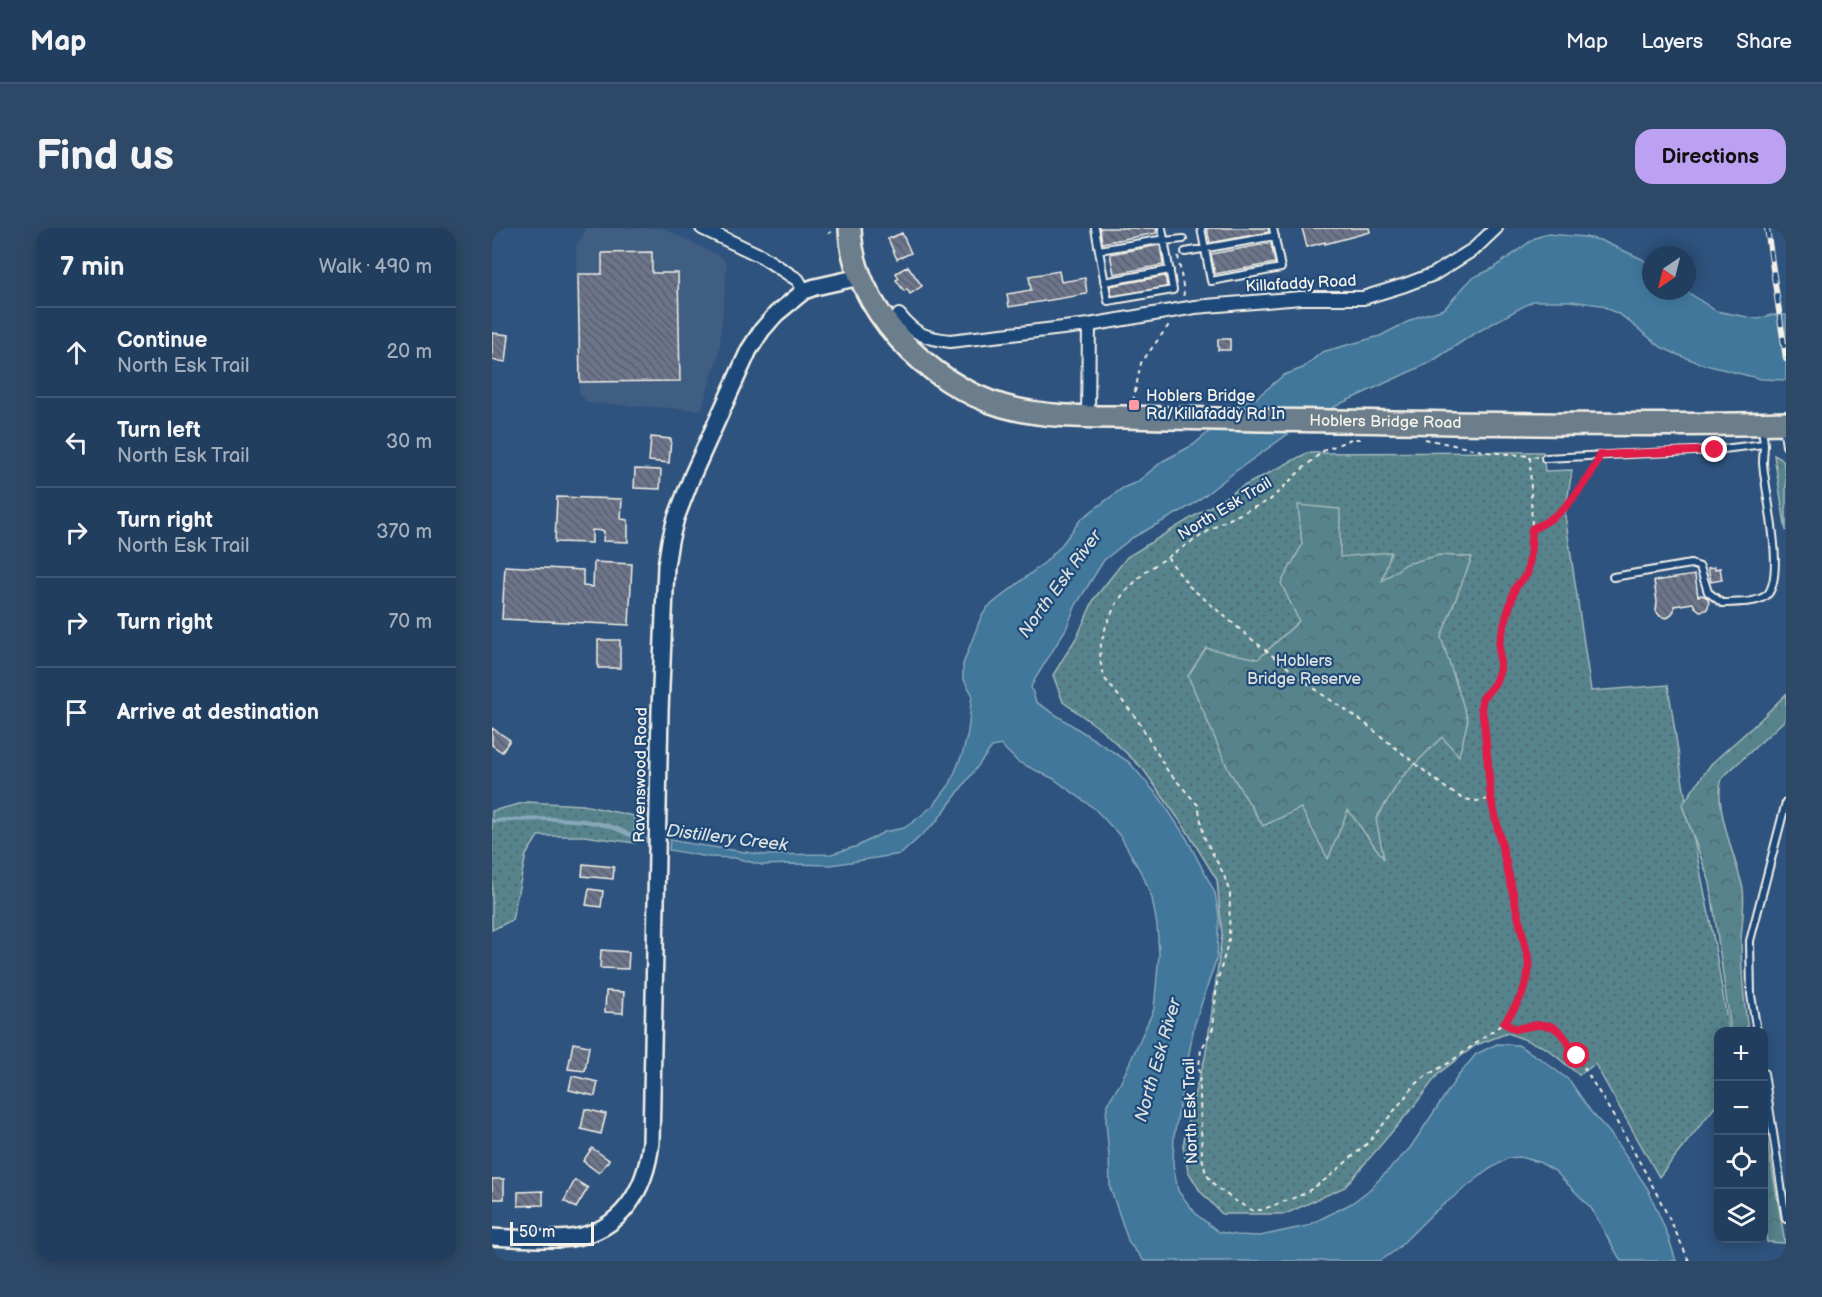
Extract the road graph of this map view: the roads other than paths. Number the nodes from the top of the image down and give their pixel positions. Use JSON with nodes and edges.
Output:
{"nodes":[{"id":1,"x":702,"y":228,"type":"edge"},
{"id":2,"x":1095,"y":228,"type":"edge"},
{"id":3,"x":1162,"y":228,"type":"edge"},
{"id":4,"x":1201,"y":228,"type":"edge"},
{"id":5,"x":1274,"y":228,"type":"edge"},
{"id":6,"x":1496,"y":228,"type":"edge"},
{"id":7,"x":842,"y":229,"type":"edge"},
{"id":8,"x":1275,"y":236,"type":"junction"},
{"id":9,"x":1183,"y":239,"type":"dead end"},
{"id":10,"x":1164,"y":241,"type":"junction"},
{"id":11,"x":1205,"y":248,"type":"junction"},
{"id":12,"x":1099,"y":250,"type":"junction"},
{"id":13,"x":1185,"y":252,"type":"dead end"},
{"id":14,"x":1170,"y":270,"type":"junction"},
{"id":15,"x":860,"y":277,"type":"junction"},
{"id":16,"x":1104,"y":282,"type":"junction"},
{"id":17,"x":804,"y":291,"type":"junction"},
{"id":18,"x":899,"y":315,"type":"dead end"},
{"id":19,"x":1089,"y":325,"type":"junction"},
{"id":20,"x":1088,"y":416,"type":"junction"},
{"id":21,"x":1776,"y":423,"type":"edge"},
{"id":22,"x":1764,"y":444,"type":"junction"},
{"id":23,"x":1786,"y":446,"type":"edge"},
{"id":24,"x":1545,"y":458,"type":"road end"},
{"id":25,"x":1613,"y":577,"type":"dead end"},
{"id":26,"x":1786,"y":802,"type":"edge"},
{"id":27,"x":1756,"y":1027,"type":"edge"},
{"id":28,"x":1765,"y":1081,"type":"edge"},
{"id":29,"x":1786,"y":1219,"type":"edge"},
{"id":30,"x":492,"y":1237,"type":"edge"}],
"edges":[{"from":1,"to":17,"type":"street"},
{"from":2,"to":12,"type":"lane"},
{"from":3,"to":10,"type":"lane"},
{"from":4,"to":11,"type":"lane"},
{"from":5,"to":8,"type":"lane"},
{"from":6,"to":19,"type":"street","name":"Killafaddy Road"},
{"from":7,"to":15,"type":"highway","name":"Hoblers Bridge Road"},
{"from":8,"to":11,"type":"lane"},
{"from":8,"to":11,"type":"lane"},
{"from":9,"to":10,"type":"lane"},
{"from":10,"to":12,"type":"lane"},
{"from":10,"to":14,"type":"lane"},
{"from":11,"to":13,"type":"lane"},
{"from":12,"to":16,"type":"lane"},
{"from":14,"to":16,"type":"lane"},
{"from":14,"to":16,"type":"lane"},
{"from":15,"to":17,"type":"street","name":"Ravenswood Road"},
{"from":15,"to":20,"type":"highway","name":"Hoblers Bridge Road"},
{"from":17,"to":30,"type":"street","name":"Ravenswood Road"},
{"from":18,"to":19,"type":"street","name":"Killafaddy Road"},
{"from":19,"to":20,"type":"street"},
{"from":20,"to":21,"type":"highway","name":"Hoblers Bridge Road"},
{"from":21,"to":22,"type":"lane"},
{"from":21,"to":23,"type":"lane"},
{"from":22,"to":24,"type":"lane"},
{"from":22,"to":25,"type":"lane"},
{"from":26,"to":27,"type":"lane"},
{"from":28,"to":29,"type":"lane"}]}
